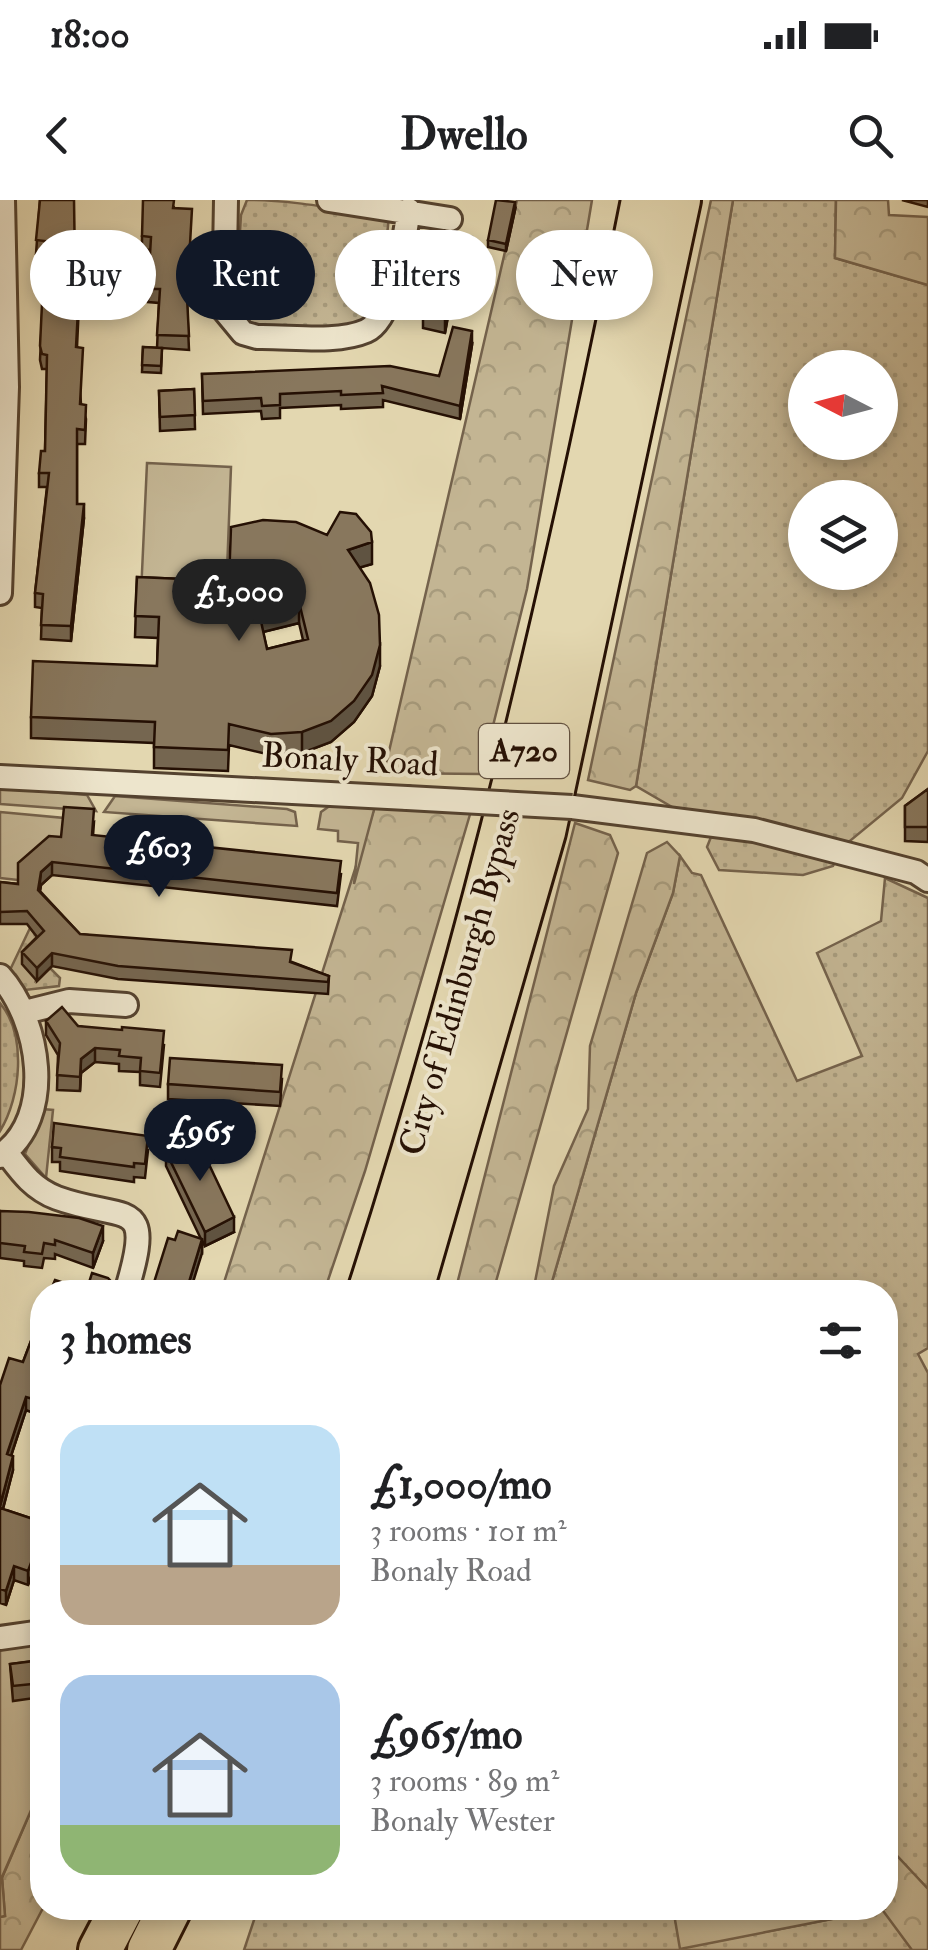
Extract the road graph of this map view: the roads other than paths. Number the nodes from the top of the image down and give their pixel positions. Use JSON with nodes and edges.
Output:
{"nodes":[{"id":1,"x":3,"y":200,"type":"edge"},
{"id":2,"x":226,"y":200,"type":"edge"},
{"id":3,"x":329,"y":200,"type":"edge"},
{"id":4,"x":643,"y":200,"type":"edge"},
{"id":5,"x":679,"y":200,"type":"edge"},
{"id":6,"x":409,"y":210,"type":"junction"},
{"id":7,"x":450,"y":219,"type":"dead end"},
{"id":8,"x":2,"y":481,"type":"edge"},
{"id":9,"x":0,"y":593,"type":"edge"},
{"id":10,"x":0,"y":776,"type":"edge"},
{"id":11,"x":928,"y":880,"type":"edge"},
{"id":12,"x":0,"y":976,"type":"edge"},
{"id":13,"x":126,"y":1005,"type":"dead end"},
{"id":14,"x":25,"y":1012,"type":"junction"},
{"id":15,"x":3,"y":1154,"type":"edge"},
{"id":16,"x":129,"y":1280,"type":"edge"},
{"id":17,"x":373,"y":1280,"type":"edge"},
{"id":18,"x":414,"y":1280,"type":"edge"},
{"id":19,"x":30,"y":1634,"type":"edge"},
{"id":20,"x":0,"y":1638,"type":"edge"},
{"id":21,"x":116,"y":1920,"type":"edge"},
{"id":22,"x":164,"y":1920,"type":"edge"},
{"id":23,"x":100,"y":1950,"type":"edge"},
{"id":24,"x":149,"y":1950,"type":"edge"}],
"edges":[{"from":1,"to":8,"type":"street"},
{"from":2,"to":6,"type":"street"},
{"from":3,"to":6,"type":"street"},
{"from":4,"to":17,"type":"highway","name":"City of Edinburgh Bypass","number":"A720"},
{"from":5,"to":18,"type":"highway","name":"City of Edinburgh Bypass","number":"A720"},
{"from":6,"to":7,"type":"street"},
{"from":8,"to":9,"type":"street"},
{"from":10,"to":11,"type":"street","name":"Bonaly Road","bridge":true},
{"from":12,"to":14,"type":"street"},
{"from":13,"to":14,"type":"street"},
{"from":14,"to":15,"type":"street"},
{"from":15,"to":16,"type":"street"},
{"from":19,"to":20,"type":"street"},
{"from":21,"to":23,"type":"highway"},
{"from":22,"to":24,"type":"highway"}]}
